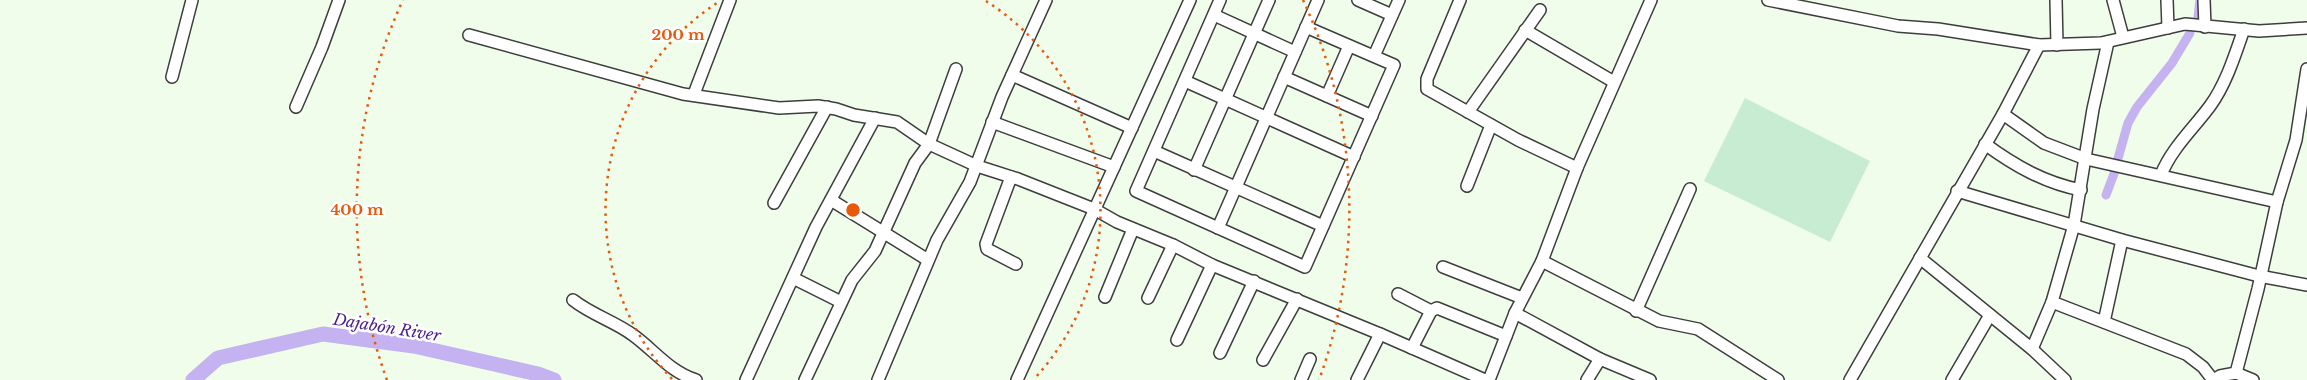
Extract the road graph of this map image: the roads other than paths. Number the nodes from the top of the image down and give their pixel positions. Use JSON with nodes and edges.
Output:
{"nodes":[{"id":1,"x":192,"y":0,"type":"edge"},
{"id":2,"x":339,"y":0,"type":"edge"},
{"id":3,"x":730,"y":0,"type":"edge"},
{"id":4,"x":1190,"y":0,"type":"edge"},
{"id":5,"x":1220,"y":0,"type":"edge"},
{"id":6,"x":1269,"y":0,"type":"edge"},
{"id":7,"x":1318,"y":0,"type":"edge"},
{"id":8,"x":1358,"y":0,"type":"edge"},
{"id":9,"x":1399,"y":0,"type":"edge"},
{"id":10,"x":1460,"y":0,"type":"edge"},
{"id":11,"x":1651,"y":0,"type":"edge"},
{"id":12,"x":1768,"y":0,"type":"edge"},
{"id":13,"x":2056,"y":0,"type":"edge"},
{"id":14,"x":2113,"y":0,"type":"edge"},
{"id":15,"x":2167,"y":0,"type":"edge"},
{"id":16,"x":2204,"y":0,"type":"edge"},
{"id":17,"x":1042,"y":1,"type":"edge"},
{"id":18,"x":1800,"y":4,"type":"edge"},
{"id":19,"x":1540,"y":10,"type":"dead end"},
{"id":20,"x":1214,"y":15,"type":"junction"},
{"id":21,"x":1392,"y":15,"type":"junction"},
{"id":22,"x":1306,"y":27,"type":"junction"},
{"id":23,"x":2204,"y":27,"type":"junction"},
{"id":24,"x":2168,"y":28,"type":"junction"},
{"id":25,"x":2307,"y":28,"type":"edge"},
{"id":26,"x":2244,"y":29,"type":"junction"},
{"id":27,"x":1525,"y":30,"type":"junction"},
{"id":28,"x":1254,"y":34,"type":"junction"},
{"id":29,"x":469,"y":35,"type":"dead end"},
{"id":30,"x":2122,"y":37,"type":"junction"},
{"id":31,"x":2108,"y":42,"type":"junction"},
{"id":32,"x":2039,"y":45,"type":"junction"},
{"id":33,"x":2057,"y":45,"type":"junction"},
{"id":34,"x":1349,"y":46,"type":"junction"},
{"id":35,"x":1295,"y":52,"type":"junction"},
{"id":36,"x":1374,"y":56,"type":"junction"},
{"id":37,"x":956,"y":69,"type":"dead end"},
{"id":38,"x":2307,"y":69,"type":"edge"},
{"id":39,"x":1012,"y":75,"type":"junction"},
{"id":40,"x":172,"y":77,"type":"dead end"},
{"id":41,"x":1284,"y":77,"type":"junction"},
{"id":42,"x":1185,"y":81,"type":"junction"},
{"id":43,"x":1614,"y":82,"type":"junction"},
{"id":44,"x":694,"y":94,"type":"junction"},
{"id":45,"x":1327,"y":96,"type":"junction"},
{"id":46,"x":1225,"y":100,"type":"junction"},
{"id":47,"x":296,"y":107,"type":"dead end"},
{"id":48,"x":827,"y":107,"type":"junction"},
{"id":49,"x":1468,"y":112,"type":"junction"},
{"id":50,"x":2003,"y":114,"type":"junction"},
{"id":51,"x":1372,"y":116,"type":"junction"},
{"id":52,"x":875,"y":118,"type":"junction"},
{"id":53,"x":1266,"y":118,"type":"junction"},
{"id":54,"x":992,"y":122,"type":"junction"},
{"id":55,"x":1491,"y":125,"type":"junction"},
{"id":56,"x":1132,"y":128,"type":"junction"},
{"id":57,"x":2301,"y":141,"type":"edge"},
{"id":58,"x":929,"y":144,"type":"junction"},
{"id":59,"x":1985,"y":144,"type":"junction"},
{"id":60,"x":1154,"y":151,"type":"junction"},
{"id":61,"x":1354,"y":157,"type":"junction"},
{"id":62,"x":2086,"y":159,"type":"junction"},
{"id":63,"x":977,"y":166,"type":"junction"},
{"id":64,"x":1114,"y":167,"type":"junction"},
{"id":65,"x":1577,"y":168,"type":"junction"},
{"id":66,"x":1194,"y":170,"type":"junction"},
{"id":67,"x":2161,"y":175,"type":"junction"},
{"id":68,"x":1011,"y":176,"type":"junction"},
{"id":69,"x":1467,"y":186,"type":"dead end"},
{"id":70,"x":1236,"y":188,"type":"junction"},
{"id":71,"x":1690,"y":189,"type":"dead end"},
{"id":72,"x":2081,"y":190,"type":"junction"},
{"id":73,"x":1957,"y":191,"type":"junction"},
{"id":74,"x":831,"y":200,"type":"junction"},
{"id":75,"x":2277,"y":202,"type":"junction"},
{"id":76,"x":774,"y":203,"type":"dead end"},
{"id":77,"x":1094,"y":209,"type":"junction"},
{"id":78,"x":2074,"y":225,"type":"junction"},
{"id":79,"x":1323,"y":226,"type":"junction"},
{"id":80,"x":1218,"y":228,"type":"junction"},
{"id":81,"x":1133,"y":229,"type":"junction"},
{"id":82,"x":883,"y":233,"type":"junction"},
{"id":83,"x":2122,"y":240,"type":"junction"},
{"id":84,"x":1173,"y":245,"type":"junction"},
{"id":85,"x":1920,"y":258,"type":"junction"},
{"id":86,"x":928,"y":260,"type":"junction"},
{"id":87,"x":1542,"y":261,"type":"junction"},
{"id":88,"x":1016,"y":264,"type":"dead end"},
{"id":89,"x":1212,"y":265,"type":"junction"},
{"id":90,"x":1443,"y":267,"type":"dead end"},
{"id":91,"x":2259,"y":276,"type":"junction"},
{"id":92,"x":793,"y":278,"type":"junction"},
{"id":93,"x":1254,"y":281,"type":"junction"},
{"id":94,"x":2307,"y":285,"type":"edge"},
{"id":95,"x":1398,"y":294,"type":"dead end"},
{"id":96,"x":1105,"y":296,"type":"dead end"},
{"id":97,"x":1148,"y":298,"type":"dead end"},
{"id":98,"x":1522,"y":298,"type":"junction"},
{"id":99,"x":1297,"y":299,"type":"junction"},
{"id":100,"x":572,"y":300,"type":"dead end"},
{"id":101,"x":842,"y":302,"type":"junction"},
{"id":102,"x":2052,"y":302,"type":"junction"},
{"id":103,"x":1431,"y":311,"type":"junction"},
{"id":104,"x":1636,"y":311,"type":"junction"},
{"id":105,"x":1515,"y":313,"type":"junction"},
{"id":106,"x":1990,"y":315,"type":"junction"},
{"id":107,"x":2104,"y":322,"type":"junction"},
{"id":108,"x":1380,"y":334,"type":"junction"},
{"id":109,"x":1506,"y":336,"type":"junction"},
{"id":110,"x":1177,"y":340,"type":"dead end"},
{"id":111,"x":1412,"y":348,"type":"junction"},
{"id":112,"x":2032,"y":349,"type":"junction"},
{"id":113,"x":1220,"y":353,"type":"dead end"},
{"id":114,"x":1310,"y":359,"type":"dead end"},
{"id":115,"x":1600,"y":359,"type":"junction"},
{"id":116,"x":1263,"y":360,"type":"dead end"},
{"id":117,"x":2236,"y":373,"type":"junction"},
{"id":118,"x":1459,"y":374,"type":"edge"},
{"id":119,"x":696,"y":380,"type":"edge"},
{"id":120,"x":746,"y":380,"type":"edge"},
{"id":121,"x":805,"y":380,"type":"edge"},
{"id":122,"x":878,"y":380,"type":"edge"},
{"id":123,"x":1017,"y":380,"type":"edge"},
{"id":124,"x":1301,"y":380,"type":"edge"},
{"id":125,"x":1357,"y":380,"type":"edge"},
{"id":126,"x":1485,"y":380,"type":"edge"},
{"id":127,"x":1489,"y":380,"type":"edge"},
{"id":128,"x":1587,"y":380,"type":"edge"},
{"id":129,"x":1650,"y":380,"type":"edge"},
{"id":130,"x":1778,"y":380,"type":"edge"},
{"id":131,"x":1850,"y":380,"type":"edge"},
{"id":132,"x":1952,"y":380,"type":"edge"},
{"id":133,"x":2065,"y":380,"type":"edge"},
{"id":134,"x":2213,"y":380,"type":"edge"},
{"id":135,"x":2253,"y":380,"type":"edge"}],
"edges":[{"from":1,"to":40,"type":"street"},
{"from":2,"to":47,"type":"street"},
{"from":3,"to":44,"type":"street"},
{"from":4,"to":56,"type":"street"},
{"from":5,"to":20,"type":"street"},
{"from":6,"to":28,"type":"street"},
{"from":7,"to":22,"type":"street"},
{"from":8,"to":21,"type":"street"},
{"from":9,"to":21,"type":"street"},
{"from":10,"to":49,"type":"street"},
{"from":11,"to":43,"type":"street"},
{"from":12,"to":18,"type":"street"},
{"from":13,"to":33,"type":"street"},
{"from":14,"to":30,"type":"street"},
{"from":15,"to":24,"type":"street"},
{"from":16,"to":23,"type":"street"},
{"from":17,"to":39,"type":"street"},
{"from":18,"to":32,"type":"street"},
{"from":19,"to":27,"type":"street"},
{"from":20,"to":28,"type":"street"},
{"from":20,"to":42,"type":"street"},
{"from":21,"to":36,"type":"street"},
{"from":22,"to":34,"type":"street"},
{"from":22,"to":35,"type":"street"},
{"from":23,"to":24,"type":"street"},
{"from":23,"to":26,"type":"street"},
{"from":24,"to":30,"type":"street"},
{"from":25,"to":26,"type":"street"},
{"from":26,"to":67,"type":"street"},
{"from":27,"to":43,"type":"street"},
{"from":27,"to":49,"type":"street"},
{"from":28,"to":35,"type":"street"},
{"from":28,"to":46,"type":"street"},
{"from":29,"to":44,"type":"street"},
{"from":30,"to":31,"type":"street"},
{"from":31,"to":33,"type":"street"},
{"from":31,"to":62,"type":"street"},
{"from":32,"to":33,"type":"street"},
{"from":32,"to":50,"type":"street"},
{"from":34,"to":36,"type":"street"},
{"from":34,"to":45,"type":"street"},
{"from":35,"to":41,"type":"street"},
{"from":36,"to":51,"type":"street"},
{"from":37,"to":58,"type":"street"},
{"from":38,"to":57,"type":"street"},
{"from":39,"to":54,"type":"street"},
{"from":39,"to":56,"type":"street"},
{"from":41,"to":45,"type":"street"},
{"from":41,"to":53,"type":"street"},
{"from":42,"to":46,"type":"street"},
{"from":42,"to":60,"type":"street"},
{"from":43,"to":65,"type":"street"},
{"from":44,"to":48,"type":"street"},
{"from":45,"to":51,"type":"street"},
{"from":46,"to":53,"type":"street"},
{"from":46,"to":66,"type":"street"},
{"from":48,"to":52,"type":"street"},
{"from":48,"to":76,"type":"street"},
{"from":49,"to":55,"type":"street"},
{"from":50,"to":59,"type":"street"},
{"from":50,"to":62,"type":"street"},
{"from":51,"to":61,"type":"street"},
{"from":52,"to":58,"type":"street"},
{"from":52,"to":74,"type":"street"},
{"from":53,"to":61,"type":"street"},
{"from":53,"to":70,"type":"street"},
{"from":54,"to":63,"type":"street"},
{"from":54,"to":64,"type":"street"},
{"from":55,"to":65,"type":"street"},
{"from":55,"to":69,"type":"street"},
{"from":56,"to":64,"type":"street"},
{"from":57,"to":75,"type":"street"},
{"from":58,"to":63,"type":"street"},
{"from":58,"to":82,"type":"street"},
{"from":59,"to":72,"type":"street"},
{"from":59,"to":73,"type":"street"},
{"from":60,"to":66,"type":"street"},
{"from":60,"to":80,"type":"street"},
{"from":61,"to":79,"type":"street"},
{"from":62,"to":67,"type":"street"},
{"from":62,"to":72,"type":"street"},
{"from":63,"to":68,"type":"street"},
{"from":63,"to":86,"type":"street"},
{"from":64,"to":77,"type":"street"},
{"from":65,"to":87,"type":"street"},
{"from":66,"to":70,"type":"street"},
{"from":67,"to":75,"type":"street"},
{"from":68,"to":77,"type":"street"},
{"from":68,"to":88,"type":"street"},
{"from":70,"to":79,"type":"street"},
{"from":70,"to":80,"type":"street"},
{"from":71,"to":104,"type":"street"},
{"from":72,"to":78,"type":"street"},
{"from":73,"to":78,"type":"street"},
{"from":73,"to":85,"type":"street"},
{"from":74,"to":82,"type":"street"},
{"from":74,"to":92,"type":"street"},
{"from":75,"to":91,"type":"street"},
{"from":77,"to":81,"type":"street"},
{"from":77,"to":123,"type":"street"},
{"from":78,"to":83,"type":"street"},
{"from":78,"to":102,"type":"street"},
{"from":79,"to":80,"type":"street"},
{"from":81,"to":84,"type":"street"},
{"from":81,"to":96,"type":"street"},
{"from":82,"to":86,"type":"street"},
{"from":82,"to":101,"type":"street"},
{"from":83,"to":91,"type":"street"},
{"from":83,"to":107,"type":"street"},
{"from":84,"to":89,"type":"street"},
{"from":84,"to":97,"type":"street"},
{"from":85,"to":106,"type":"street"},
{"from":85,"to":131,"type":"street"},
{"from":86,"to":122,"type":"street"},
{"from":87,"to":98,"type":"street"},
{"from":87,"to":104,"type":"street"},
{"from":89,"to":93,"type":"street"},
{"from":89,"to":110,"type":"street"},
{"from":90,"to":98,"type":"street"},
{"from":91,"to":94,"type":"street"},
{"from":91,"to":117,"type":"street"},
{"from":92,"to":101,"type":"street"},
{"from":92,"to":120,"type":"street"},
{"from":93,"to":99,"type":"street"},
{"from":93,"to":113,"type":"street"},
{"from":95,"to":103,"type":"street"},
{"from":98,"to":105,"type":"street"},
{"from":99,"to":108,"type":"street"},
{"from":99,"to":116,"type":"street"},
{"from":100,"to":119,"type":"street"},
{"from":101,"to":121,"type":"street"},
{"from":102,"to":107,"type":"street"},
{"from":102,"to":112,"type":"street"},
{"from":103,"to":109,"type":"street"},
{"from":103,"to":111,"type":"street"},
{"from":104,"to":130,"type":"street"},
{"from":105,"to":109,"type":"street"},
{"from":105,"to":115,"type":"street"},
{"from":106,"to":112,"type":"street"},
{"from":106,"to":132,"type":"street"},
{"from":107,"to":134,"type":"street"},
{"from":108,"to":111,"type":"street"},
{"from":108,"to":125,"type":"street"},
{"from":109,"to":127,"type":"street"},
{"from":111,"to":118,"type":"street"},
{"from":112,"to":133,"type":"street"},
{"from":114,"to":124,"type":"street"},
{"from":115,"to":128,"type":"street"},
{"from":115,"to":129,"type":"street"},
{"from":117,"to":134,"type":"street"},
{"from":117,"to":135,"type":"street"},
{"from":118,"to":126,"type":"street"}]}
